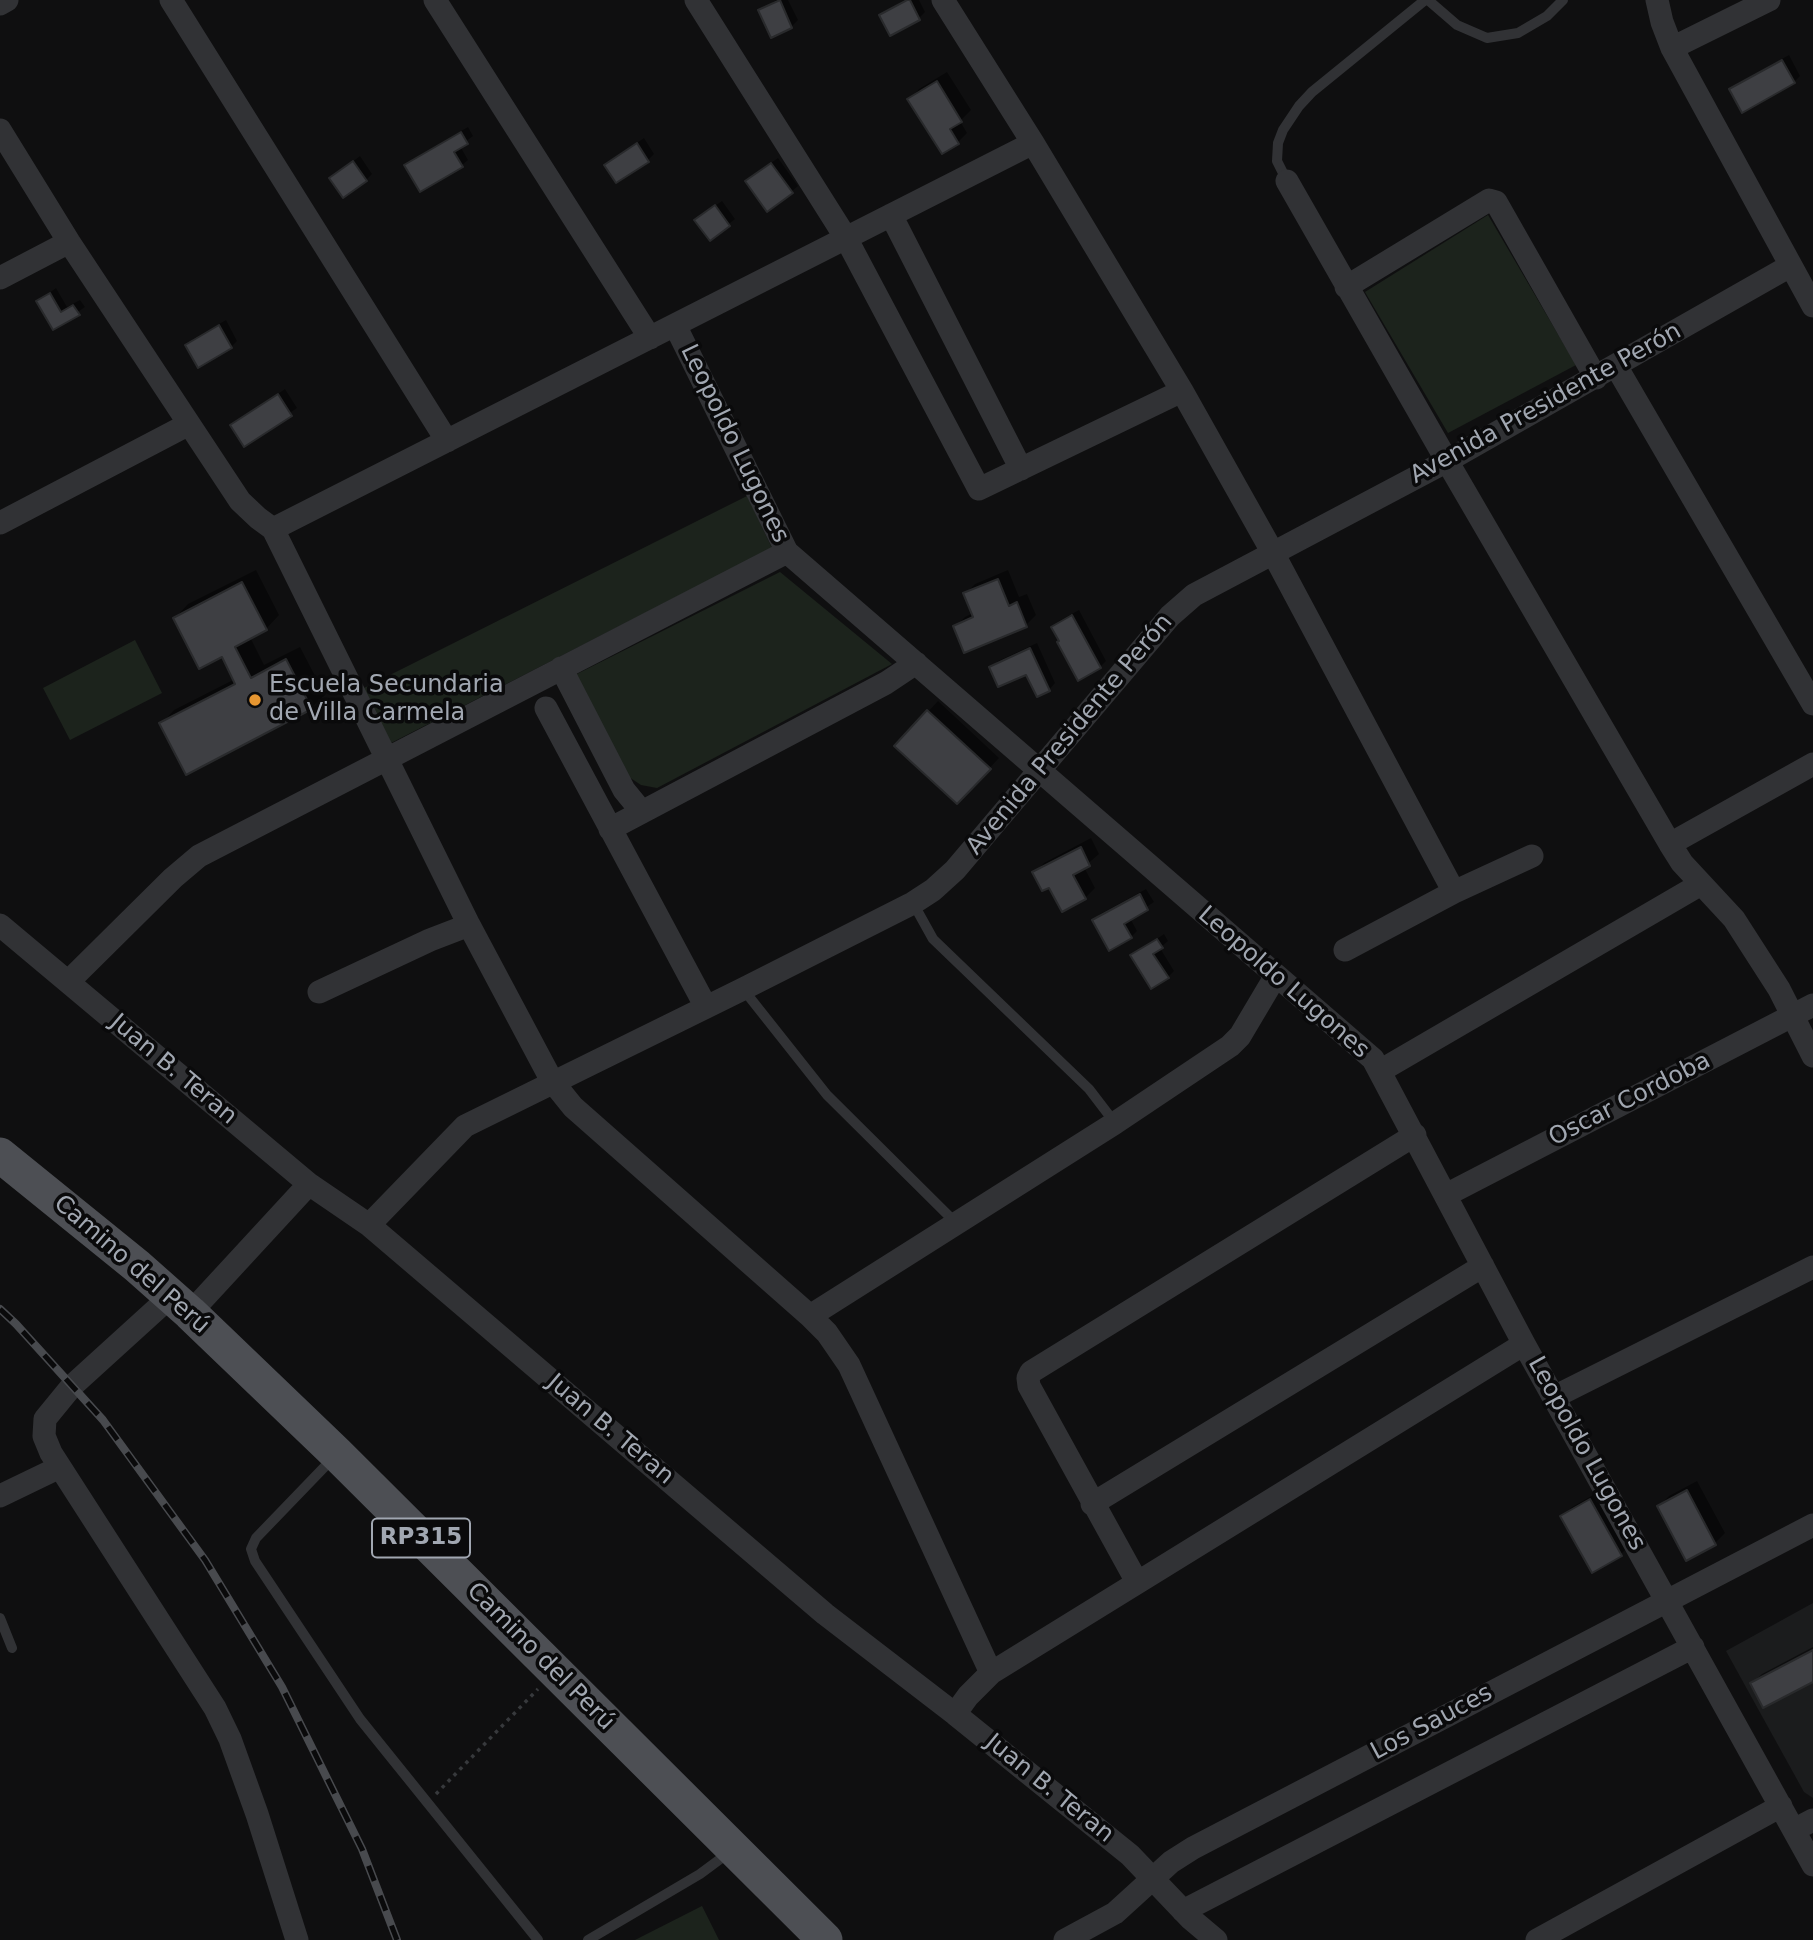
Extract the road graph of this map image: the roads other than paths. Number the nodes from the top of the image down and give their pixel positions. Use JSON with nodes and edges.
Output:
{"nodes":[{"id":1,"x":7,"y":0,"type":"edge"},
{"id":2,"x":171,"y":0,"type":"edge"},
{"id":3,"x":435,"y":0,"type":"edge"},
{"id":4,"x":696,"y":0,"type":"edge"},
{"id":5,"x":943,"y":0,"type":"edge"},
{"id":6,"x":1426,"y":0,"type":"edge"},
{"id":7,"x":1563,"y":0,"type":"edge"},
{"id":8,"x":1657,"y":0,"type":"edge"},
{"id":9,"x":1769,"y":0,"type":"edge"},
{"id":10,"x":0,"y":4,"type":"edge"},
{"id":11,"x":1672,"y":48,"type":"junction"},
{"id":12,"x":0,"y":130,"type":"edge"},
{"id":13,"x":1032,"y":143,"type":"junction"},
{"id":14,"x":1287,"y":181,"type":"joint"},
{"id":15,"x":891,"y":215,"type":"junction"},
{"id":16,"x":846,"y":238,"type":"junction"},
{"id":17,"x":69,"y":242,"type":"junction"},
{"id":18,"x":1801,"y":275,"type":"edge"},
{"id":19,"x":0,"y":278,"type":"edge"},
{"id":20,"x":1346,"y":287,"type":"junction"},
{"id":21,"x":1813,"y":306,"type":"edge"},
{"id":22,"x":675,"y":325,"type":"junction"},
{"id":23,"x":650,"y":338,"type":"junction"},
{"id":24,"x":1616,"y":366,"type":"junction"},
{"id":25,"x":1596,"y":377,"type":"junction"},
{"id":26,"x":1182,"y":391,"type":"junction"},
{"id":27,"x":189,"y":424,"type":"junction"},
{"id":28,"x":447,"y":440,"type":"junction"},
{"id":29,"x":1447,"y":461,"type":"junction"},
{"id":30,"x":1021,"y":468,"type":"junction"},
{"id":31,"x":0,"y":523,"type":"edge"},
{"id":32,"x":274,"y":529,"type":"junction"},
{"id":33,"x":787,"y":552,"type":"junction"},
{"id":34,"x":1273,"y":553,"type":"junction"},
{"id":35,"x":916,"y":663,"type":"junction"},
{"id":36,"x":561,"y":668,"type":"junction"},
{"id":37,"x":1813,"y":704,"type":"edge"},
{"id":38,"x":546,"y":708,"type":"dead end"},
{"id":39,"x":386,"y":758,"type":"junction"},
{"id":40,"x":1813,"y":764,"type":"edge"},
{"id":41,"x":1040,"y":769,"type":"junction"},
{"id":42,"x":642,"y":811,"type":"junction"},
{"id":43,"x":610,"y":829,"type":"junction"},
{"id":44,"x":1670,"y":844,"type":"junction"},
{"id":45,"x":1532,"y":856,"type":"dead end"},
{"id":46,"x":1702,"y":884,"type":"junction"},
{"id":47,"x":1454,"y":892,"type":"junction"},
{"id":48,"x":913,"y":903,"type":"junction"},
{"id":49,"x":0,"y":925,"type":"edge"},
{"id":50,"x":469,"y":925,"type":"junction"},
{"id":51,"x":1345,"y":950,"type":"dead end"},
{"id":52,"x":1275,"y":977,"type":"junction"},
{"id":53,"x":68,"y":982,"type":"junction"},
{"id":54,"x":743,"y":989,"type":"junction"},
{"id":55,"x":319,"y":992,"type":"dead end"},
{"id":56,"x":1813,"y":1006,"type":"edge"},
{"id":57,"x":706,"y":1007,"type":"junction"},
{"id":58,"x":1792,"y":1016,"type":"junction"},
{"id":59,"x":1813,"y":1056,"type":"edge"},
{"id":60,"x":1380,"y":1071,"type":"junction"},
{"id":61,"x":552,"y":1081,"type":"junction"},
{"id":62,"x":1115,"y":1122,"type":"junction"},
{"id":63,"x":1415,"y":1135,"type":"junction"},
{"id":64,"x":0,"y":1155,"type":"edge"},
{"id":65,"x":309,"y":1184,"type":"junction"},
{"id":66,"x":1446,"y":1195,"type":"junction"},
{"id":67,"x":955,"y":1222,"type":"junction"},
{"id":68,"x":369,"y":1225,"type":"junction"},
{"id":69,"x":1483,"y":1266,"type":"junction"},
{"id":70,"x":1813,"y":1267,"type":"edge"},
{"id":71,"x":180,"y":1305,"type":"junction"},
{"id":72,"x":810,"y":1316,"type":"junction"},
{"id":73,"x":1524,"y":1344,"type":"junction"},
{"id":74,"x":1555,"y":1398,"type":"junction"},
{"id":75,"x":337,"y":1454,"type":"junction"},
{"id":76,"x":60,"y":1467,"type":"junction"},
{"id":77,"x":0,"y":1496,"type":"edge"},
{"id":78,"x":1092,"y":1504,"type":"junction"},
{"id":79,"x":1813,"y":1525,"type":"edge"},
{"id":80,"x":1138,"y":1582,"type":"junction"},
{"id":81,"x":1667,"y":1599,"type":"junction"},
{"id":82,"x":0,"y":1618,"type":"edge"},
{"id":83,"x":1693,"y":1647,"type":"junction"},
{"id":84,"x":12,"y":1648,"type":"dead end"},
{"id":85,"x":991,"y":1673,"type":"junction"},
{"id":86,"x":955,"y":1714,"type":"junction"},
{"id":87,"x":1781,"y":1806,"type":"junction"},
{"id":88,"x":1803,"y":1825,"type":"edge"},
{"id":89,"x":734,"y":1849,"type":"junction"},
{"id":90,"x":1813,"y":1865,"type":"edge"},
{"id":91,"x":1152,"y":1878,"type":"junction"},
{"id":92,"x":1183,"y":1911,"type":"junction"},
{"id":93,"x":297,"y":1940,"type":"edge"},
{"id":94,"x":538,"y":1940,"type":"edge"},
{"id":95,"x":587,"y":1940,"type":"edge"},
{"id":96,"x":825,"y":1940,"type":"edge"},
{"id":97,"x":1065,"y":1940,"type":"edge"},
{"id":98,"x":1216,"y":1940,"type":"edge"},
{"id":99,"x":1538,"y":1940,"type":"edge"}],
"edges":[{"from":1,"to":10,"type":"street"},
{"from":2,"to":28,"type":"street"},
{"from":3,"to":23,"type":"street"},
{"from":4,"to":16,"type":"street"},
{"from":5,"to":13,"type":"street"},
{"from":6,"to":7,"type":"lane"},
{"from":6,"to":14,"type":"lane"},
{"from":8,"to":11,"type":"street"},
{"from":9,"to":11,"type":"street"},
{"from":11,"to":18,"type":"street"},
{"from":12,"to":17,"type":"street"},
{"from":13,"to":15,"type":"street"},
{"from":13,"to":26,"type":"street"},
{"from":14,"to":20,"type":"street"},
{"from":15,"to":16,"type":"street"},
{"from":15,"to":30,"type":"street"},
{"from":16,"to":22,"type":"street"},
{"from":16,"to":30,"type":"street"},
{"from":17,"to":19,"type":"street"},
{"from":17,"to":27,"type":"street"},
{"from":18,"to":21,"type":"street"},
{"from":18,"to":24,"type":"street","name":"Avenida Presidente Perón"},
{"from":20,"to":25,"type":"street"},
{"from":20,"to":29,"type":"street"},
{"from":22,"to":23,"type":"street"},
{"from":22,"to":33,"type":"street","name":"Leopoldo Lugones"},
{"from":23,"to":28,"type":"street"},
{"from":24,"to":25,"type":"street","name":"Avenida Presidente Perón"},
{"from":24,"to":37,"type":"street"},
{"from":25,"to":29,"type":"street","name":"Avenida Presidente Perón"},
{"from":26,"to":30,"type":"street"},
{"from":26,"to":34,"type":"street"},
{"from":27,"to":31,"type":"street"},
{"from":27,"to":32,"type":"street"},
{"from":28,"to":32,"type":"street"},
{"from":29,"to":34,"type":"street","name":"Avenida Presidente Perón"},
{"from":29,"to":44,"type":"street"},
{"from":32,"to":39,"type":"street"},
{"from":33,"to":35,"type":"street","name":"Leopoldo Lugones"},
{"from":33,"to":36,"type":"street"},
{"from":34,"to":41,"type":"street","name":"Avenida Presidente Perón"},
{"from":34,"to":47,"type":"street"},
{"from":35,"to":41,"type":"street","name":"Leopoldo Lugones"},
{"from":35,"to":42,"type":"street"},
{"from":36,"to":39,"type":"street"},
{"from":36,"to":42,"type":"street"},
{"from":38,"to":43,"type":"street"},
{"from":39,"to":50,"type":"street"},
{"from":39,"to":53,"type":"street"},
{"from":40,"to":44,"type":"street"},
{"from":41,"to":48,"type":"street","name":"Avenida Presidente Perón"},
{"from":41,"to":52,"type":"street","name":"Leopoldo Lugones"},
{"from":42,"to":43,"type":"street"},
{"from":43,"to":57,"type":"street"},
{"from":44,"to":46,"type":"street"},
{"from":45,"to":47,"type":"street"},
{"from":46,"to":58,"type":"street"},
{"from":46,"to":60,"type":"street"},
{"from":47,"to":51,"type":"street"},
{"from":48,"to":54,"type":"street","name":"Avenida Presidente Perón"},
{"from":48,"to":62,"type":"lane"},
{"from":49,"to":53,"type":"street","name":"Juan B. Teran"},
{"from":50,"to":55,"type":"street"},
{"from":50,"to":61,"type":"street"},
{"from":52,"to":60,"type":"street","name":"Leopoldo Lugones"},
{"from":52,"to":62,"type":"street"},
{"from":53,"to":65,"type":"street","name":"Juan B. Teran"},
{"from":54,"to":57,"type":"street","name":"Avenida Presidente Perón"},
{"from":54,"to":67,"type":"lane"},
{"from":56,"to":58,"type":"street","name":"Oscar Cordoba"},
{"from":57,"to":61,"type":"street","name":"Avenida Presidente Perón"},
{"from":58,"to":59,"type":"street"},
{"from":58,"to":66,"type":"street","name":"Oscar Cordoba"},
{"from":60,"to":63,"type":"street","name":"Leopoldo Lugones"},
{"from":61,"to":68,"type":"street","name":"Avenida Presidente Perón"},
{"from":61,"to":72,"type":"street"},
{"from":62,"to":67,"type":"street"},
{"from":63,"to":66,"type":"street","name":"Leopoldo Lugones"},
{"from":63,"to":78,"type":"street"},
{"from":64,"to":71,"type":"main road","name":"Camino del Perú","number":"RP315"},
{"from":65,"to":68,"type":"street","name":"Juan B. Teran"},
{"from":65,"to":71,"type":"street"},
{"from":66,"to":69,"type":"street","name":"Leopoldo Lugones"},
{"from":67,"to":72,"type":"street"},
{"from":68,"to":86,"type":"street","name":"Juan B. Teran"},
{"from":69,"to":73,"type":"street","name":"Leopoldo Lugones"},
{"from":69,"to":78,"type":"street"},
{"from":70,"to":74,"type":"street"},
{"from":71,"to":75,"type":"main road","name":"Camino del Perú","number":"RP315"},
{"from":71,"to":76,"type":"street"},
{"from":72,"to":85,"type":"street"},
{"from":73,"to":74,"type":"street","name":"Leopoldo Lugones"},
{"from":73,"to":80,"type":"street"},
{"from":74,"to":81,"type":"street","name":"Leopoldo Lugones"},
{"from":75,"to":89,"type":"main road","name":"Camino del Perú","number":"RP315"},
{"from":75,"to":94,"type":"lane"},
{"from":76,"to":77,"type":"street"},
{"from":76,"to":93,"type":"street"},
{"from":78,"to":80,"type":"street"},
{"from":79,"to":81,"type":"street","name":"Los Sauces"},
{"from":80,"to":85,"type":"street"},
{"from":81,"to":83,"type":"street","name":"Leopoldo Lugones"},
{"from":81,"to":91,"type":"street","name":"Los Sauces"},
{"from":82,"to":84,"type":"lane"},
{"from":83,"to":87,"type":"street","name":"Leopoldo Lugones"},
{"from":83,"to":92,"type":"street"},
{"from":85,"to":86,"type":"street"},
{"from":86,"to":91,"type":"street","name":"Juan B. Teran"},
{"from":87,"to":88,"type":"street","name":"Leopoldo Lugones"},
{"from":87,"to":99,"type":"street"},
{"from":88,"to":90,"type":"street","name":"Leopoldo Lugones"},
{"from":89,"to":95,"type":"lane"},
{"from":89,"to":96,"type":"main road","name":"Camino del Perú","number":"RP315"},
{"from":91,"to":92,"type":"street","name":"Juan B. Teran"},
{"from":91,"to":97,"type":"street","name":"Los Sauces"},
{"from":92,"to":98,"type":"street","name":"Juan B. Teran"}]}
